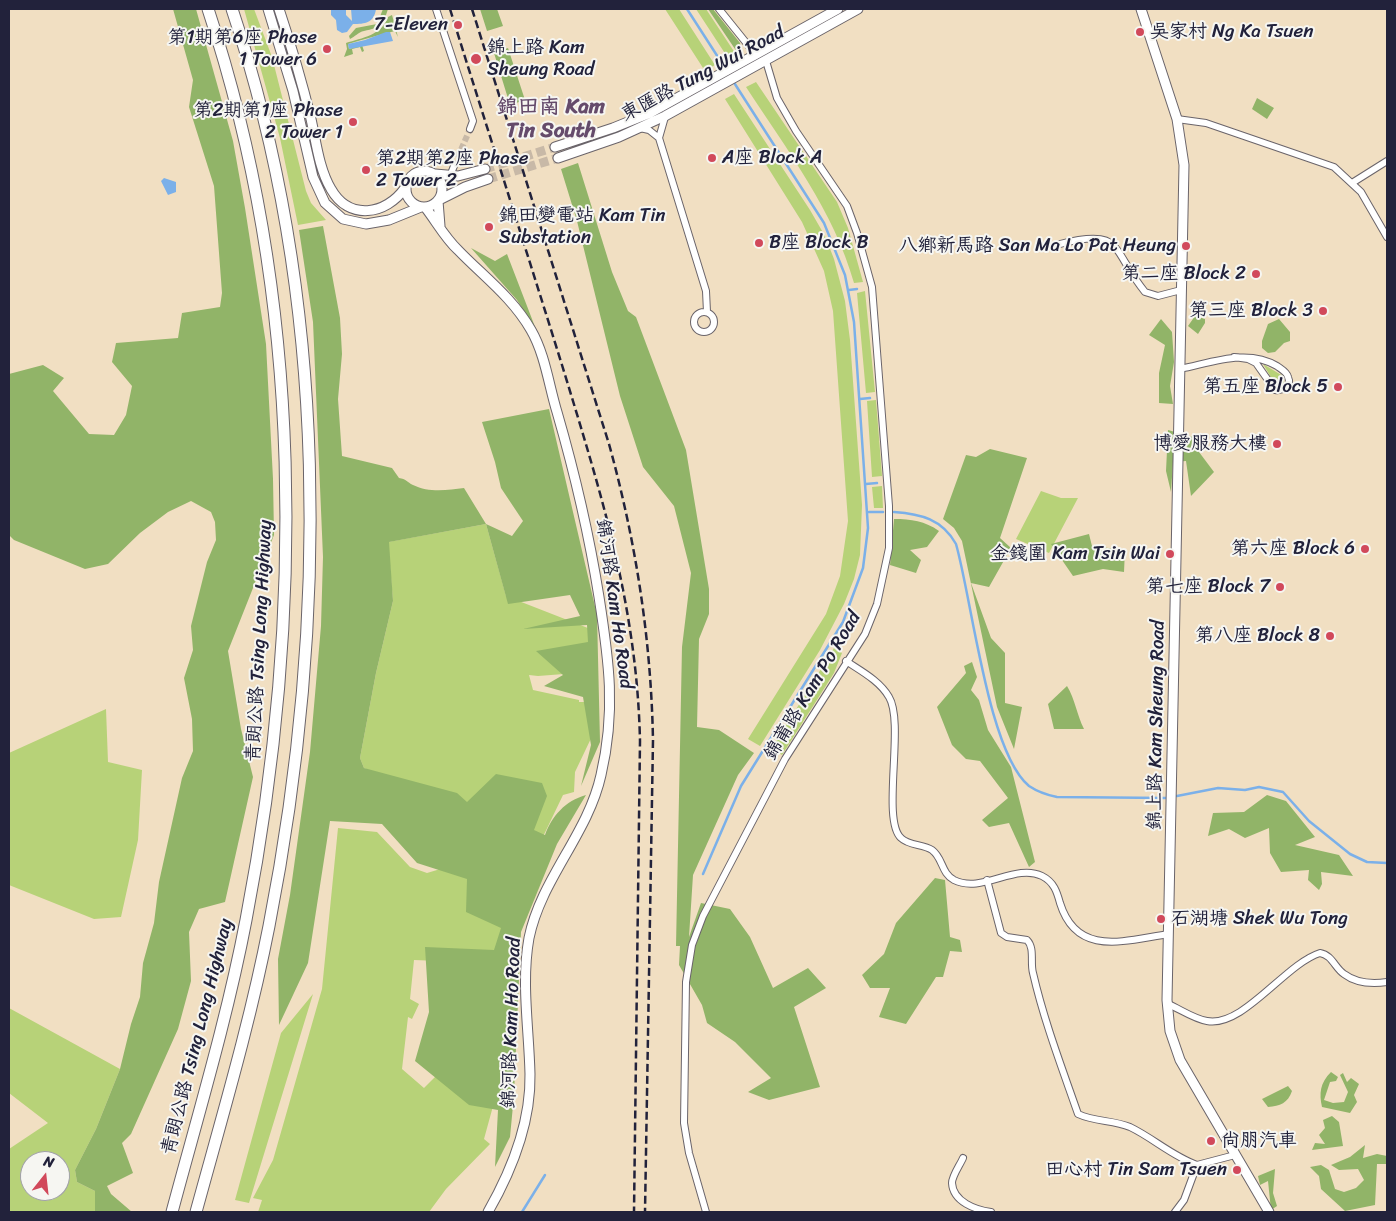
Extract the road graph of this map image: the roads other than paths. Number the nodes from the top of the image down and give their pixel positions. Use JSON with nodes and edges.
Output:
{"nodes":[{"id":1,"x":208,"y":9,"type":"edge"},
{"id":2,"x":232,"y":9,"type":"edge"},
{"id":3,"x":268,"y":9,"type":"edge"},
{"id":4,"x":279,"y":9,"type":"edge"},
{"id":5,"x":436,"y":9,"type":"edge"},
{"id":6,"x":719,"y":9,"type":"edge"},
{"id":7,"x":838,"y":9,"type":"edge"},
{"id":8,"x":858,"y":9,"type":"edge"},
{"id":9,"x":1142,"y":9,"type":"edge"},
{"id":10,"x":756,"y":55,"type":"junction"},
{"id":11,"x":763,"y":62,"type":"junction"},
{"id":12,"x":665,"y":116,"type":"junction"},
{"id":13,"x":1177,"y":119,"type":"junction"},
{"id":14,"x":470,"y":128,"type":"tunnel mouth"},
{"id":15,"x":640,"y":128,"type":"junction"},
{"id":16,"x":659,"y":138,"type":"junction"},
{"id":17,"x":554,"y":147,"type":"tunnel mouth"},
{"id":18,"x":558,"y":158,"type":"tunnel mouth"},
{"id":19,"x":1387,"y":161,"type":"edge"},
{"id":20,"x":454,"y":166,"type":"tunnel mouth"},
{"id":21,"x":485,"y":169,"type":"tunnel mouth"},
{"id":22,"x":435,"y":174,"type":"junction"},
{"id":23,"x":450,"y":176,"type":"junction"},
{"id":24,"x":488,"y":179,"type":"tunnel mouth"},
{"id":25,"x":1352,"y":183,"type":"junction"},
{"id":26,"x":406,"y":188,"type":"junction"},
{"id":27,"x":439,"y":201,"type":"junction"},
{"id":28,"x":423,"y":207,"type":"junction"},
{"id":29,"x":441,"y":228,"type":"junction"},
{"id":30,"x":1387,"y":238,"type":"edge"},
{"id":31,"x":1060,"y":244,"type":"dead end"},
{"id":32,"x":1181,"y":290,"type":"junction"},
{"id":33,"x":707,"y":312,"type":"dead end"},
{"id":34,"x":1234,"y":358,"type":"junction"},
{"id":35,"x":1180,"y":369,"type":"junction"},
{"id":36,"x":846,"y":661,"type":"junction"},
{"id":37,"x":987,"y":880,"type":"junction"},
{"id":38,"x":1169,"y":934,"type":"junction"},
{"id":39,"x":1387,"y":982,"type":"edge"},
{"id":40,"x":1168,"y":1004,"type":"junction"},
{"id":41,"x":1235,"y":1154,"type":"junction"},
{"id":42,"x":963,"y":1158,"type":"dead end"},
{"id":43,"x":1197,"y":1165,"type":"junction"},
{"id":44,"x":172,"y":1212,"type":"edge"},
{"id":45,"x":196,"y":1212,"type":"edge"},
{"id":46,"x":488,"y":1212,"type":"edge"},
{"id":47,"x":706,"y":1212,"type":"edge"},
{"id":48,"x":991,"y":1212,"type":"edge"},
{"id":49,"x":1176,"y":1212,"type":"edge"},
{"id":50,"x":1269,"y":1212,"type":"edge"}],
"edges":[{"from":1,"to":44,"type":"highway","name":"青朗公路 Tsing Long Highway"},
{"from":2,"to":45,"type":"highway"},
{"from":3,"to":28,"type":"main road"},
{"from":4,"to":26,"type":"main road"},
{"from":5,"to":14,"type":"street"},
{"from":6,"to":10,"type":"street"},
{"from":7,"to":10,"type":"main road","name":"東匯路 Tung Wui Road"},
{"from":8,"to":11,"type":"main road","name":"東匯路 Tung Wui Road"},
{"from":9,"to":13,"type":"main road","name":"錦上路 Kam Sheung Road"},
{"from":10,"to":17,"type":"main road","name":"東匯路 Tung Wui Road"},
{"from":11,"to":12,"type":"main road","name":"東匯路 Tung Wui Road"},
{"from":11,"to":36,"type":"street","name":"錦莆路 Kam Po Road"},
{"from":12,"to":15,"type":"main road","name":"東匯路 Tung Wui Road"},
{"from":12,"to":16,"type":"street"},
{"from":13,"to":25,"type":"street"},
{"from":13,"to":32,"type":"main road","name":"錦上路 Kam Sheung Road"},
{"from":15,"to":16,"type":"street"},
{"from":15,"to":18,"type":"main road","name":"東匯路 Tung Wui Road"},
{"from":16,"to":33,"type":"street"},
{"from":19,"to":25,"type":"street"},
{"from":20,"to":23,"type":"street"},
{"from":21,"to":23,"type":"main road"},
{"from":22,"to":23,"type":"main road"},
{"from":22,"to":26,"type":"main road"},
{"from":22,"to":27,"type":"main road"},
{"from":24,"to":27,"type":"main road"},
{"from":25,"to":30,"type":"street"},
{"from":26,"to":28,"type":"main road"},
{"from":27,"to":28,"type":"main road"},
{"from":27,"to":29,"type":"main road"},
{"from":28,"to":29,"type":"main road","name":"錦河路 Kam Ho Road"},
{"from":29,"to":46,"type":"main road","name":"錦河路 Kam Ho Road"},
{"from":31,"to":32,"type":"street"},
{"from":32,"to":35,"type":"main road","name":"錦上路 Kam Sheung Road"},
{"from":34,"to":34,"type":"street"},
{"from":34,"to":35,"type":"street"},
{"from":35,"to":38,"type":"main road","name":"錦上路 Kam Sheung Road"},
{"from":36,"to":37,"type":"street"},
{"from":36,"to":47,"type":"street","name":"錦莆路 Kam Po Road"},
{"from":37,"to":38,"type":"street"},
{"from":37,"to":43,"type":"street"},
{"from":38,"to":40,"type":"main road","name":"錦上路 Kam Sheung Road"},
{"from":39,"to":40,"type":"street"},
{"from":40,"to":41,"type":"main road","name":"錦上路 Kam Sheung Road"},
{"from":41,"to":43,"type":"street"},
{"from":41,"to":50,"type":"main road","name":"錦上路 Kam Sheung Road"},
{"from":42,"to":48,"type":"street"},
{"from":43,"to":49,"type":"street"}]}
